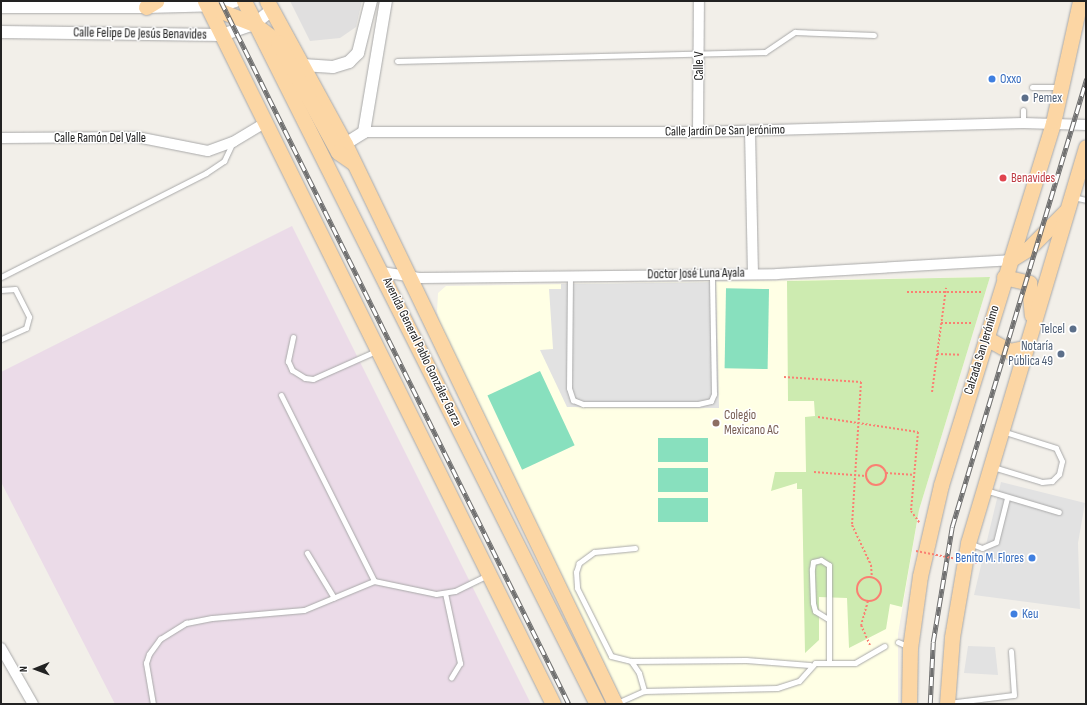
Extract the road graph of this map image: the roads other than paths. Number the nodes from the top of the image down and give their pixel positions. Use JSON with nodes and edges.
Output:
{"nodes":[{"id":1,"x":92,"y":1,"type":"edge"},
{"id":2,"x":235,"y":1,"type":"edge"},
{"id":3,"x":244,"y":1,"type":"edge"},
{"id":4,"x":371,"y":1,"type":"edge"},
{"id":5,"x":386,"y":1,"type":"edge"},
{"id":6,"x":699,"y":1,"type":"edge"},
{"id":7,"x":1080,"y":1,"type":"edge"},
{"id":8,"x":206,"y":3,"type":"edge"},
{"id":9,"x":151,"y":4,"type":"edge"},
{"id":10,"x":270,"y":5,"type":"edge"},
{"id":11,"x":1,"y":7,"type":"edge"},
{"id":12,"x":104,"y":8,"type":"junction"},
{"id":13,"x":254,"y":24,"type":"junction"},
{"id":14,"x":1,"y":32,"type":"edge"},
{"id":15,"x":222,"y":35,"type":"junction"},
{"id":16,"x":874,"y":36,"type":"dead end"},
{"id":17,"x":699,"y":52,"type":"junction"},
{"id":18,"x":358,"y":53,"type":"junction"},
{"id":19,"x":375,"y":56,"type":"junction"},
{"id":20,"x":397,"y":61,"type":"dead end"},
{"id":21,"x":303,"y":65,"type":"junction"},
{"id":22,"x":1032,"y":87,"type":"dead end"},
{"id":23,"x":1063,"y":87,"type":"junction"},
{"id":24,"x":1023,"y":110,"type":"dead end"},
{"id":25,"x":1023,"y":122,"type":"junction"},
{"id":26,"x":1053,"y":123,"type":"junction"},
{"id":27,"x":263,"y":124,"type":"junction"},
{"id":28,"x":1086,"y":125,"type":"edge"},
{"id":29,"x":750,"y":131,"type":"junction"},
{"id":30,"x":364,"y":132,"type":"junction"},
{"id":31,"x":698,"y":132,"type":"junction"},
{"id":32,"x":1,"y":138,"type":"edge"},
{"id":33,"x":233,"y":142,"type":"junction"},
{"id":34,"x":345,"y":144,"type":"junction"},
{"id":35,"x":1085,"y":152,"type":"edge"},
{"id":36,"x":355,"y":163,"type":"junction"},
{"id":37,"x":1075,"y":202,"type":"edge"},
{"id":38,"x":1010,"y":260,"type":"junction"},
{"id":39,"x":382,"y":272,"type":"junction"},
{"id":40,"x":753,"y":273,"type":"junction"},
{"id":41,"x":712,"y":274,"type":"junction"},
{"id":42,"x":570,"y":275,"type":"junction"},
{"id":43,"x":410,"y":277,"type":"junction"},
{"id":44,"x":1004,"y":277,"type":"junction"},
{"id":45,"x":1,"y":278,"type":"edge"},
{"id":46,"x":1,"y":290,"type":"edge"},
{"id":47,"x":1033,"y":326,"type":"junction"},
{"id":48,"x":293,"y":337,"type":"dead end"},
{"id":49,"x":986,"y":338,"type":"junction"},
{"id":50,"x":1,"y":339,"type":"edge"},
{"id":51,"x":1025,"y":348,"type":"junction"},
{"id":52,"x":378,"y":350,"type":"junction"},
{"id":53,"x":281,"y":395,"type":"dead end"},
{"id":54,"x":999,"y":430,"type":"junction"},
{"id":55,"x":989,"y":466,"type":"junction"},
{"id":56,"x":982,"y":489,"type":"junction"},
{"id":57,"x":1007,"y":498,"type":"junction"},
{"id":58,"x":1059,"y":512,"type":"dead end"},
{"id":59,"x":968,"y":543,"type":"junction"},
{"id":60,"x":635,"y":548,"type":"dead end"},
{"id":61,"x":307,"y":553,"type":"dead end"},
{"id":62,"x":489,"y":574,"type":"junction"},
{"id":63,"x":374,"y":581,"type":"junction"},
{"id":64,"x":445,"y":593,"type":"junction"},
{"id":65,"x":334,"y":598,"type":"junction"},
{"id":66,"x":828,"y":619,"type":"junction"},
{"id":67,"x":884,"y":646,"type":"dead end"},
{"id":68,"x":1,"y":648,"type":"edge"},
{"id":69,"x":1011,"y":651,"type":"dead end"},
{"id":70,"x":631,"y":661,"type":"junction"},
{"id":71,"x":829,"y":661,"type":"junction"},
{"id":72,"x":810,"y":665,"type":"junction"},
{"id":73,"x":452,"y":678,"type":"dead end"},
{"id":74,"x":644,"y":691,"type":"junction"},
{"id":75,"x":947,"y":703,"type":"edge"},
{"id":76,"x":33,"y":704,"type":"edge"},
{"id":77,"x":153,"y":704,"type":"edge"},
{"id":78,"x":554,"y":704,"type":"edge"},
{"id":79,"x":597,"y":704,"type":"edge"},
{"id":80,"x":615,"y":704,"type":"edge"},
{"id":81,"x":909,"y":704,"type":"edge"}],
"edges":[{"from":1,"to":12,"type":"lane"},
{"from":2,"to":8,"type":"street","name":"Calle Felipe De Jesús Benavides"},
{"from":3,"to":13,"type":"main road","name":"Avenida General Pablo González Garza"},
{"from":4,"to":18,"type":"street"},
{"from":5,"to":19,"type":"street"},
{"from":6,"to":17,"type":"street","name":"Calle V"},
{"from":7,"to":23,"type":"main road","name":"Calzada San Jerónimo"},
{"from":8,"to":9,"type":"street","name":"Calle Felipe De Jesús Benavides"},
{"from":8,"to":13,"type":"main road"},
{"from":8,"to":15,"type":"main road"},
{"from":9,"to":12,"type":"street","name":"Calle Felipe De Jesús Benavides"},
{"from":10,"to":13,"type":"street","name":"Calle Felipe De Jesús Benavides"},
{"from":10,"to":21,"type":"main road","name":"Avenida General Pablo González Garza"},
{"from":11,"to":12,"type":"street","name":"Calle Felipe De Jesús Benavides"},
{"from":13,"to":15,"type":"street","name":"Calle Felipe De Jesús Benavides"},
{"from":13,"to":36,"type":"main road"},
{"from":13,"to":39,"type":"main road","name":"Avenida General Pablo González Garza"},
{"from":14,"to":15,"type":"street","name":"Calle Felipe De Jesús Benavides"},
{"from":15,"to":27,"type":"main road"},
{"from":16,"to":17,"type":"lane"},
{"from":17,"to":20,"type":"lane"},
{"from":17,"to":31,"type":"street","name":"Calle V"},
{"from":18,"to":19,"type":"street"},
{"from":18,"to":21,"type":"street"},
{"from":19,"to":30,"type":"street"},
{"from":21,"to":34,"type":"main road","name":"Avenida General Pablo González Garza"},
{"from":22,"to":23,"type":"lane"},
{"from":23,"to":26,"type":"main road","name":"Calzada San Jerónimo"},
{"from":24,"to":25,"type":"lane"},
{"from":25,"to":26,"type":"street","name":"Calle Jardín De San Jerónimo"},
{"from":25,"to":29,"type":"street","name":"Calle Jardín De San Jerónimo"},
{"from":26,"to":28,"type":"street","name":"Calle Jardín De San Jerónimo"},
{"from":26,"to":38,"type":"main road","name":"Calzada San Jerónimo"},
{"from":27,"to":33,"type":"street","name":"Calle Ramón Del Valle"},
{"from":27,"to":52,"type":"main road"},
{"from":29,"to":31,"type":"street","name":"Calle Jardín De San Jerónimo"},
{"from":29,"to":40,"type":"street"},
{"from":30,"to":31,"type":"street","name":"Calle Jardín De San Jerónimo"},
{"from":30,"to":34,"type":"street"},
{"from":32,"to":33,"type":"street","name":"Calle Ramón Del Valle"},
{"from":33,"to":45,"type":"lane"},
{"from":34,"to":36,"type":"main road","name":"Avenida General Pablo González Garza"},
{"from":35,"to":37,"type":"main road"},
{"from":36,"to":43,"type":"main road","name":"Avenida General Pablo González Garza"},
{"from":37,"to":38,"type":"main road"},
{"from":37,"to":47,"type":"main road"},
{"from":38,"to":40,"type":"street","name":"Doctor José Luna Ayala"},
{"from":38,"to":44,"type":"main road","name":"Calzada San Jerónimo"},
{"from":39,"to":43,"type":"street","name":"Doctor José Luna Ayala"},
{"from":39,"to":79,"type":"main road","name":"Avenida General Pablo González Garza"},
{"from":40,"to":41,"type":"street","name":"Doctor José Luna Ayala"},
{"from":41,"to":42,"type":"street","name":"Doctor José Luna Ayala"},
{"from":41,"to":42,"type":"lane"},
{"from":42,"to":43,"type":"street","name":"Doctor José Luna Ayala"},
{"from":43,"to":80,"type":"main road","name":"Avenida General Pablo González Garza"},
{"from":44,"to":47,"type":"main road"},
{"from":44,"to":49,"type":"main road","name":"Calzada San Jerónimo"},
{"from":46,"to":50,"type":"lane"},
{"from":47,"to":51,"type":"main road"},
{"from":48,"to":52,"type":"lane"},
{"from":49,"to":51,"type":"main road"},
{"from":49,"to":81,"type":"main road","name":"Calzada San Jerónimo"},
{"from":51,"to":54,"type":"main road"},
{"from":52,"to":62,"type":"main road"},
{"from":53,"to":63,"type":"lane"},
{"from":54,"to":55,"type":"main road"},
{"from":54,"to":55,"type":"lane"},
{"from":55,"to":56,"type":"main road"},
{"from":56,"to":57,"type":"lane"},
{"from":56,"to":59,"type":"main road"},
{"from":57,"to":58,"type":"lane"},
{"from":57,"to":59,"type":"lane"},
{"from":59,"to":75,"type":"main road"},
{"from":60,"to":70,"type":"lane"},
{"from":61,"to":65,"type":"lane"},
{"from":62,"to":64,"type":"lane"},
{"from":62,"to":78,"type":"main road"},
{"from":63,"to":64,"type":"lane"},
{"from":63,"to":65,"type":"lane"},
{"from":64,"to":73,"type":"lane"},
{"from":65,"to":77,"type":"lane"},
{"from":66,"to":66,"type":"lane"},
{"from":66,"to":71,"type":"lane"},
{"from":67,"to":71,"type":"lane"},
{"from":68,"to":76,"type":"street"},
{"from":69,"to":75,"type":"lane"},
{"from":70,"to":72,"type":"lane"},
{"from":70,"to":74,"type":"lane"},
{"from":71,"to":72,"type":"lane"},
{"from":72,"to":74,"type":"lane"},
{"from":74,"to":80,"type":"lane"}]}
